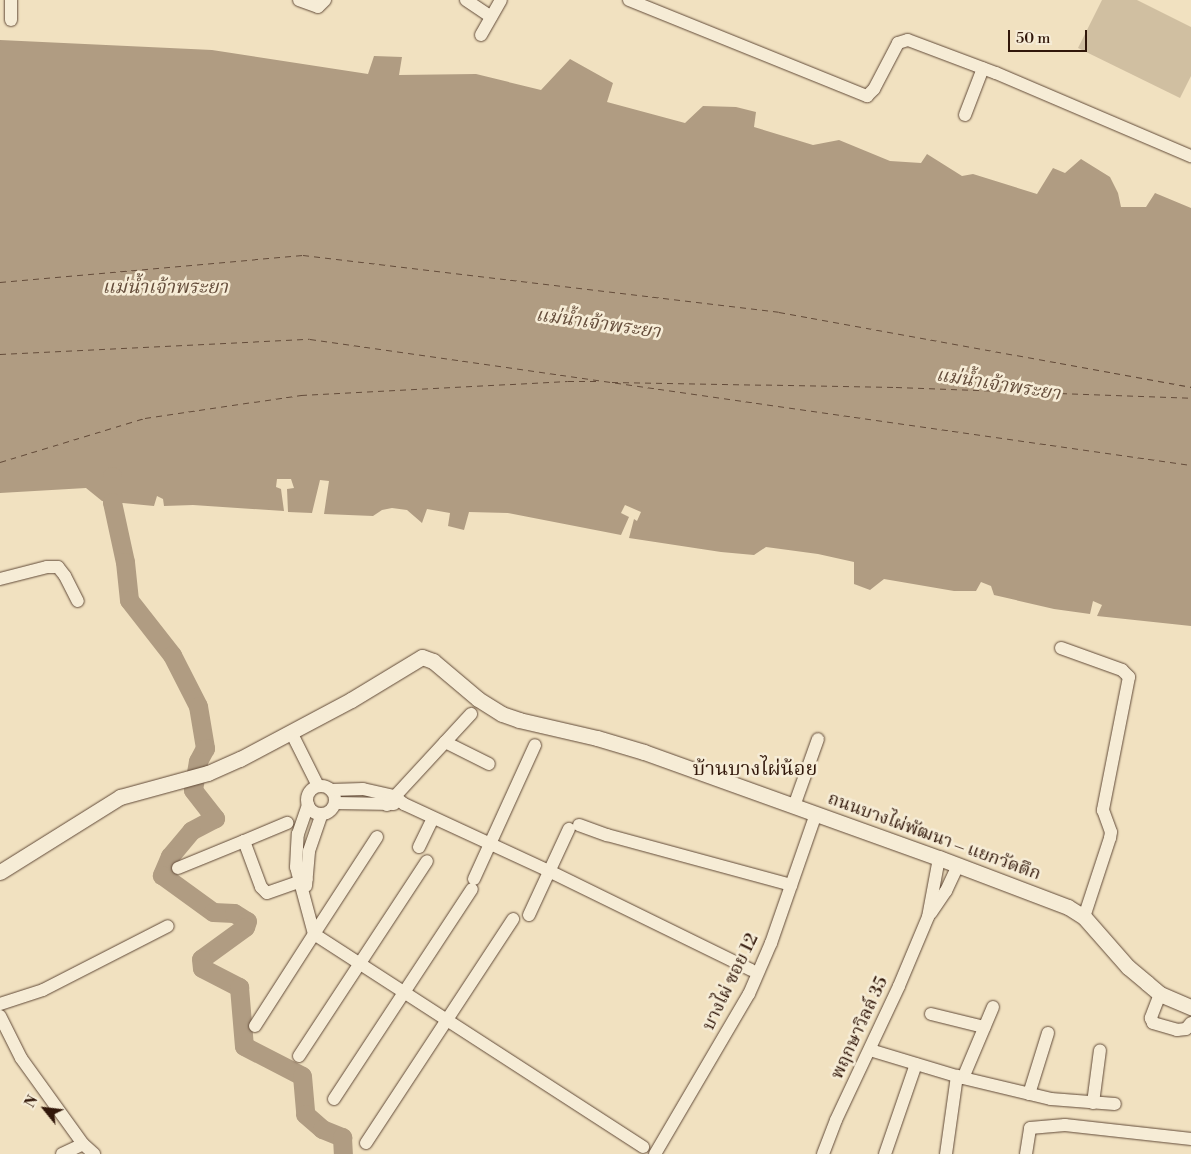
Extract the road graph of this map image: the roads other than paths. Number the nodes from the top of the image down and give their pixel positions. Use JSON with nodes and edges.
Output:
{"nodes":[{"id":1,"x":11,"y":0,"type":"edge"},
{"id":2,"x":299,"y":0,"type":"edge"},
{"id":3,"x":325,"y":0,"type":"edge"},
{"id":4,"x":466,"y":0,"type":"edge"},
{"id":5,"x":501,"y":0,"type":"edge"},
{"id":6,"x":629,"y":0,"type":"edge"},
{"id":7,"x":491,"y":17,"type":"junction"},
{"id":8,"x":11,"y":20,"type":"dead end"},
{"id":9,"x":481,"y":35,"type":"dead end"},
{"id":10,"x":983,"y":68,"type":"junction"},
{"id":11,"x":965,"y":115,"type":"dead end"},
{"id":12,"x":1191,"y":156,"type":"edge"},
{"id":13,"x":0,"y":579,"type":"edge"},
{"id":14,"x":78,"y":601,"type":"dead end"},
{"id":15,"x":1061,"y":648,"type":"dead end"},
{"id":16,"x":471,"y":714,"type":"dead end"},
{"id":17,"x":291,"y":732,"type":"junction"},
{"id":18,"x":818,"y":739,"type":"dead end"},
{"id":19,"x":445,"y":742,"type":"junction"},
{"id":20,"x":536,"y":745,"type":"dead end"},
{"id":21,"x":489,"y":764,"type":"dead end"},
{"id":22,"x":318,"y":786,"type":"junction"},
{"id":23,"x":333,"y":796,"type":"junction"},
{"id":24,"x":390,"y":800,"type":"junction"},
{"id":25,"x":308,"y":805,"type":"junction"},
{"id":26,"x":794,"y":806,"type":"junction"},
{"id":27,"x":322,"y":814,"type":"junction"},
{"id":28,"x":816,"y":814,"type":"junction"},
{"id":29,"x":433,"y":818,"type":"junction"},
{"id":30,"x":287,"y":823,"type":"dead end"},
{"id":31,"x":378,"y":837,"type":"dead end"},
{"id":32,"x":244,"y":841,"type":"junction"},
{"id":33,"x":492,"y":845,"type":"junction"},
{"id":34,"x":419,"y":847,"type":"dead end"},
{"id":35,"x":939,"y":858,"type":"junction"},
{"id":36,"x":427,"y":861,"type":"dead end"},
{"id":37,"x":958,"y":865,"type":"junction"},
{"id":38,"x":178,"y":868,"type":"dead end"},
{"id":39,"x":549,"y":871,"type":"junction"},
{"id":40,"x":0,"y":872,"type":"edge"},
{"id":41,"x":303,"y":881,"type":"junction"},
{"id":42,"x":791,"y":885,"type":"junction"},
{"id":43,"x":529,"y":915,"type":"dead end"},
{"id":44,"x":928,"y":917,"type":"junction"},
{"id":45,"x":1084,"y":917,"type":"junction"},
{"id":46,"x":513,"y":919,"type":"dead end"},
{"id":47,"x":168,"y":926,"type":"dead end"},
{"id":48,"x":314,"y":934,"type":"junction"},
{"id":49,"x":359,"y":965,"type":"junction"},
{"id":50,"x":751,"y":970,"type":"dead end"},
{"id":51,"x":404,"y":993,"type":"junction"},
{"id":52,"x":1160,"y":994,"type":"junction"},
{"id":53,"x":0,"y":1004,"type":"edge"},
{"id":54,"x":1191,"y":1007,"type":"edge"},
{"id":55,"x":993,"y":1008,"type":"dead end"},
{"id":56,"x":931,"y":1014,"type":"dead end"},
{"id":57,"x":0,"y":1016,"type":"edge"},
{"id":58,"x":446,"y":1021,"type":"junction"},
{"id":59,"x":1191,"y":1023,"type":"edge"},
{"id":60,"x":256,"y":1026,"type":"dead end"},
{"id":61,"x":984,"y":1027,"type":"junction"},
{"id":62,"x":1048,"y":1033,"type":"dead end"},
{"id":63,"x":870,"y":1050,"type":"junction"},
{"id":64,"x":1100,"y":1050,"type":"dead end"},
{"id":65,"x":299,"y":1056,"type":"dead end"},
{"id":66,"x":916,"y":1064,"type":"junction"},
{"id":67,"x":960,"y":1077,"type":"junction"},
{"id":68,"x":1029,"y":1094,"type":"junction"},
{"id":69,"x":334,"y":1099,"type":"dead end"},
{"id":70,"x":1093,"y":1103,"type":"junction"},
{"id":71,"x":1114,"y":1104,"type":"dead end"},
{"id":72,"x":1191,"y":1139,"type":"edge"},
{"id":73,"x":366,"y":1143,"type":"dead end"},
{"id":74,"x":83,"y":1144,"type":"junction"},
{"id":75,"x":643,"y":1146,"type":"dead end"},
{"id":76,"x":62,"y":1154,"type":"edge"},
{"id":77,"x":94,"y":1154,"type":"edge"},
{"id":78,"x":655,"y":1154,"type":"edge"},
{"id":79,"x":823,"y":1154,"type":"edge"},
{"id":80,"x":885,"y":1154,"type":"edge"},
{"id":81,"x":946,"y":1154,"type":"edge"},
{"id":82,"x":1026,"y":1154,"type":"edge"}],
"edges":[{"from":1,"to":8,"type":"street"},
{"from":2,"to":3,"type":"street"},
{"from":4,"to":7,"type":"street"},
{"from":5,"to":7,"type":"street"},
{"from":6,"to":10,"type":"street"},
{"from":7,"to":9,"type":"street"},
{"from":10,"to":11,"type":"street"},
{"from":10,"to":12,"type":"street"},
{"from":13,"to":14,"type":"street"},
{"from":15,"to":45,"type":"street"},
{"from":16,"to":19,"type":"street"},
{"from":17,"to":22,"type":"street"},
{"from":17,"to":26,"type":"street","name":"ถนนบางไผ่พัฒนา – แยกวัดตึก"},
{"from":17,"to":40,"type":"street","name":"ถนนบางไผ่พัฒนา – แยกวัดตึก"},
{"from":18,"to":26,"type":"street"},
{"from":19,"to":21,"type":"street"},
{"from":19,"to":24,"type":"street"},
{"from":20,"to":33,"type":"street"},
{"from":22,"to":23,"type":"street"},
{"from":22,"to":25,"type":"street"},
{"from":23,"to":24,"type":"street"},
{"from":23,"to":27,"type":"street"},
{"from":24,"to":29,"type":"street"},
{"from":25,"to":27,"type":"street"},
{"from":25,"to":41,"type":"street"},
{"from":26,"to":28,"type":"street","name":"ถนนบางไผ่พัฒนา – แยกวัดตึก"},
{"from":27,"to":41,"type":"street"},
{"from":28,"to":35,"type":"street","name":"ถนนบางไผ่พัฒนา – แยกวัดตึก"},
{"from":28,"to":42,"type":"street","name":"บางไผ่ ซอย 12"},
{"from":29,"to":33,"type":"street"},
{"from":29,"to":34,"type":"street"},
{"from":30,"to":32,"type":"street"},
{"from":31,"to":48,"type":"street"},
{"from":32,"to":38,"type":"street"},
{"from":32,"to":41,"type":"street"},
{"from":33,"to":39,"type":"street"},
{"from":33,"to":51,"type":"street"},
{"from":35,"to":37,"type":"street","name":"ถนนบางไผ่พัฒนา – แยกวัดตึก"},
{"from":35,"to":44,"type":"street","name":"พฤกษาวิลล์ 35"},
{"from":36,"to":49,"type":"street"},
{"from":37,"to":44,"type":"street","name":"พฤกษาวิลล์ 35"},
{"from":37,"to":45,"type":"street","name":"ถนนบางไผ่พัฒนา – แยกวัดตึก"},
{"from":39,"to":42,"type":"street"},
{"from":39,"to":43,"type":"street"},
{"from":39,"to":50,"type":"street"},
{"from":41,"to":48,"type":"street"},
{"from":42,"to":78,"type":"street","name":"บางไผ่ ซอย 12"},
{"from":44,"to":63,"type":"street","name":"พฤกษาวิลล์ 35"},
{"from":45,"to":52,"type":"street","name":"ถนนบางไผ่พัฒนา – แยกวัดตึก"},
{"from":46,"to":58,"type":"street"},
{"from":47,"to":53,"type":"street"},
{"from":48,"to":49,"type":"street"},
{"from":48,"to":60,"type":"street"},
{"from":49,"to":51,"type":"street"},
{"from":49,"to":65,"type":"street"},
{"from":51,"to":58,"type":"street"},
{"from":51,"to":69,"type":"street"},
{"from":52,"to":54,"type":"street","name":"ถนนบางไผ่พัฒนา – แยกวัดตึก"},
{"from":52,"to":59,"type":"street"},
{"from":55,"to":61,"type":"street"},
{"from":56,"to":61,"type":"street"},
{"from":57,"to":74,"type":"street"},
{"from":58,"to":73,"type":"street"},
{"from":58,"to":75,"type":"street"},
{"from":61,"to":67,"type":"street"},
{"from":62,"to":68,"type":"street"},
{"from":63,"to":66,"type":"street"},
{"from":63,"to":79,"type":"street","name":"พฤกษาวิลล์ 35"},
{"from":64,"to":70,"type":"street"},
{"from":66,"to":67,"type":"street"},
{"from":66,"to":80,"type":"street"},
{"from":67,"to":68,"type":"street"},
{"from":67,"to":81,"type":"street"},
{"from":68,"to":70,"type":"street"},
{"from":70,"to":71,"type":"street"},
{"from":72,"to":82,"type":"street"},
{"from":74,"to":76,"type":"street"},
{"from":74,"to":77,"type":"street"}]}
